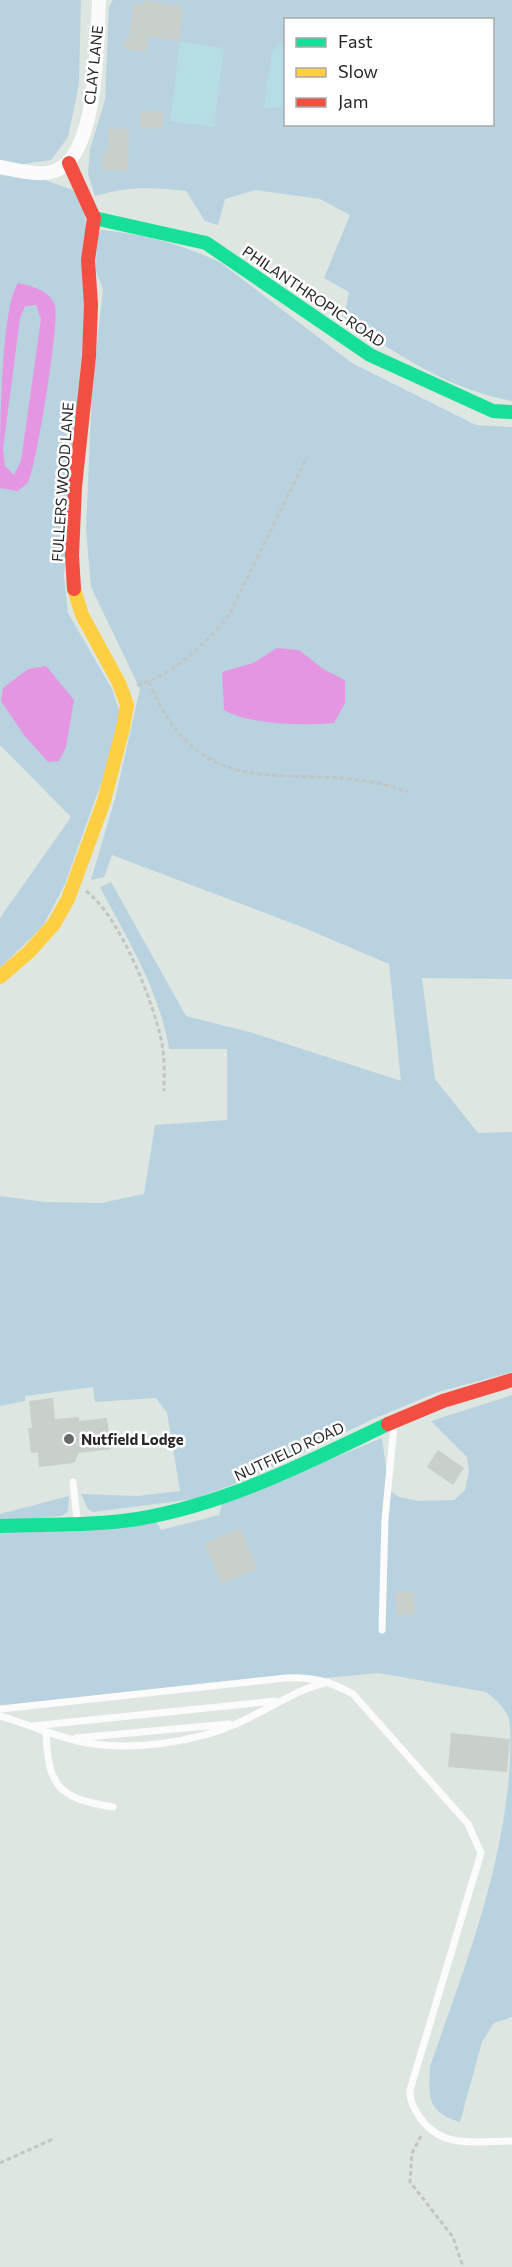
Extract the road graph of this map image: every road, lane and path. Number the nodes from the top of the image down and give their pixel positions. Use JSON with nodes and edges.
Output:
{"nodes":[{"id":1,"x":99,"y":0,"type":"edge"},
{"id":2,"x":69,"y":162,"type":"junction"},
{"id":3,"x":0,"y":167,"type":"edge"},
{"id":4,"x":94,"y":219,"type":"junction"},
{"id":5,"x":512,"y":412,"type":"edge"},
{"id":6,"x":307,"y":457,"type":"dead end"},
{"id":7,"x":149,"y":682,"type":"junction"},
{"id":8,"x":121,"y":690,"type":"junction"},
{"id":9,"x":408,"y":792,"type":"dead end"},
{"id":10,"x":74,"y":882,"type":"junction"},
{"id":11,"x":0,"y":977,"type":"edge"},
{"id":12,"x":164,"y":1091,"type":"dead end"},
{"id":13,"x":512,"y":1380,"type":"edge"},
{"id":14,"x":395,"y":1420,"type":"junction"},
{"id":15,"x":73,"y":1482,"type":"dead end"},
{"id":16,"x":77,"y":1521,"type":"junction"},
{"id":17,"x":0,"y":1526,"type":"edge"},
{"id":18,"x":382,"y":1630,"type":"dead end"},
{"id":19,"x":331,"y":1682,"type":"junction"},
{"id":20,"x":280,"y":1700,"type":"junction"},
{"id":21,"x":0,"y":1708,"type":"edge"},
{"id":22,"x":0,"y":1716,"type":"edge"},
{"id":23,"x":237,"y":1723,"type":"junction"},
{"id":24,"x":29,"y":1726,"type":"junction"},
{"id":25,"x":46,"y":1732,"type":"junction"},
{"id":26,"x":68,"y":1739,"type":"junction"},
{"id":27,"x":113,"y":1807,"type":"dead end"},
{"id":28,"x":426,"y":2126,"type":"junction"},
{"id":29,"x":53,"y":2139,"type":"dead end"},
{"id":30,"x":512,"y":2141,"type":"edge"},
{"id":31,"x":0,"y":2163,"type":"edge"},
{"id":32,"x":463,"y":2267,"type":"edge"}],
"edges":[{"from":1,"to":2,"type":"street","name":"CLAY LANE"},
{"from":2,"to":3,"type":"street"},
{"from":2,"to":4,"type":"street"},
{"from":4,"to":5,"type":"street","name":"PHILANTHROPIC ROAD"},
{"from":4,"to":8,"type":"street","name":"FULLERS WOOD LANE"},
{"from":6,"to":7,"type":"path"},
{"from":7,"to":8,"type":"path"},
{"from":7,"to":9,"type":"path"},
{"from":8,"to":10,"type":"street","name":"FULLERS WOOD LANE"},
{"from":10,"to":11,"type":"street","name":"FULLERS WOOD LANE"},
{"from":10,"to":12,"type":"path"},
{"from":13,"to":14,"type":"street","name":"NUTFIELD ROAD"},
{"from":14,"to":16,"type":"street","name":"NUTFIELD ROAD"},
{"from":14,"to":18,"type":"lane"},
{"from":15,"to":16,"type":"lane"},
{"from":16,"to":17,"type":"street","name":"NUTFIELD ROAD"},
{"from":19,"to":20,"type":"lane"},
{"from":19,"to":21,"type":"lane"},
{"from":19,"to":28,"type":"lane"},
{"from":20,"to":23,"type":"lane"},
{"from":20,"to":24,"type":"lane"},
{"from":22,"to":24,"type":"lane"},
{"from":23,"to":26,"type":"lane"},
{"from":23,"to":26,"type":"lane"},
{"from":24,"to":25,"type":"lane"},
{"from":25,"to":26,"type":"lane"},
{"from":25,"to":27,"type":"lane"},
{"from":28,"to":30,"type":"lane"},
{"from":28,"to":32,"type":"path"},
{"from":29,"to":31,"type":"path"}]}
